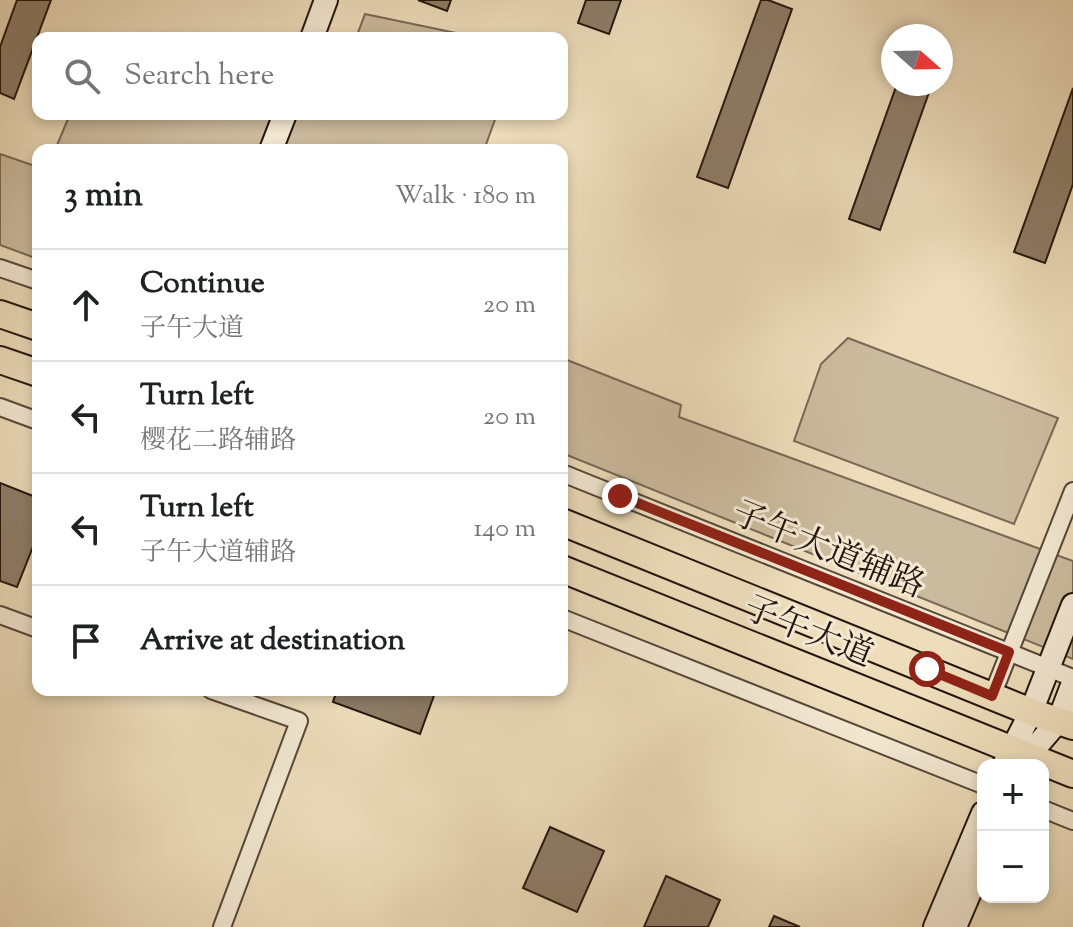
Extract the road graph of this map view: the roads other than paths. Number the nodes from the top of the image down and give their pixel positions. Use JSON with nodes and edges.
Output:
{"nodes":[{"id":1,"x":326,"y":0,"type":"edge"},
{"id":2,"x":314,"y":32,"type":"edge"},
{"id":3,"x":283,"y":120,"type":"edge"},
{"id":4,"x":273,"y":144,"type":"edge"},
{"id":5,"x":0,"y":268,"type":"edge"},
{"id":6,"x":32,"y":279,"type":"edge"},
{"id":7,"x":0,"y":314,"type":"edge"},
{"id":8,"x":32,"y":325,"type":"edge"},
{"id":9,"x":0,"y":360,"type":"edge"},
{"id":10,"x":32,"y":371,"type":"edge"},
{"id":11,"x":0,"y":407,"type":"edge"},
{"id":12,"x":32,"y":419,"type":"edge"},
{"id":13,"x":568,"y":475,"type":"edge"},
{"id":14,"x":1073,"y":491,"type":"edge"},
{"id":15,"x":568,"y":524,"type":"edge"},
{"id":16,"x":568,"y":572,"type":"edge"},
{"id":17,"x":1073,"y":605,"type":"edge"},
{"id":18,"x":0,"y":615,"type":"edge"},
{"id":19,"x":568,"y":620,"type":"edge"},
{"id":20,"x":32,"y":627,"type":"edge"},
{"id":21,"x":1009,"y":652,"type":"junction"},
{"id":22,"x":1048,"y":668,"type":"junction"},
{"id":23,"x":1073,"y":681,"type":"edge"},
{"id":24,"x":228,"y":696,"type":"edge"},
{"id":25,"x":992,"y":696,"type":"junction"},
{"id":26,"x":1031,"y":712,"type":"junction"},
{"id":27,"x":1066,"y":723,"type":"edge"},
{"id":28,"x":1017,"y":759,"type":"edge"},
{"id":29,"x":1049,"y":768,"type":"edge"},
{"id":30,"x":1073,"y":774,"type":"edge"},
{"id":31,"x":977,"y":783,"type":"edge"},
{"id":32,"x":1049,"y":811,"type":"edge"},
{"id":33,"x":1073,"y":821,"type":"edge"},
{"id":34,"x":977,"y":827,"type":"edge"},
{"id":35,"x":977,"y":876,"type":"edge"},
{"id":36,"x":222,"y":927,"type":"edge"},
{"id":37,"x":935,"y":927,"type":"edge"},
{"id":38,"x":955,"y":927,"type":"edge"}],
"edges":[{"from":1,"to":2,"type":"main road"},
{"from":3,"to":4,"type":"main road"},
{"from":5,"to":6,"type":"street"},
{"from":7,"to":8,"type":"main road"},
{"from":9,"to":10,"type":"main road"},
{"from":11,"to":12,"type":"street"},
{"from":13,"to":21,"type":"street","name":"子午大道辅路"},
{"from":14,"to":21,"type":"street"},
{"from":15,"to":25,"type":"main road","name":"子午大道"},
{"from":16,"to":28,"type":"main road","name":"子午大道"},
{"from":17,"to":22,"type":"main road"},
{"from":18,"to":20,"type":"street"},
{"from":19,"to":31,"type":"street"},
{"from":21,"to":22,"type":"street","name":"子午大道辅路"},
{"from":21,"to":25,"type":"street"},
{"from":22,"to":23,"type":"street","name":"子午大道辅路"},
{"from":22,"to":26,"type":"main road"},
{"from":23,"to":27,"type":"main road"},
{"from":24,"to":36,"type":"street"},
{"from":25,"to":26,"type":"main road","name":"子午大道"},
{"from":26,"to":27,"type":"main road","name":"子午大道"},
{"from":26,"to":28,"type":"main road"},
{"from":27,"to":28,"type":"main road"},
{"from":29,"to":30,"type":"main road","name":"子午大道"},
{"from":32,"to":33,"type":"street"},
{"from":34,"to":37,"type":"main road"},
{"from":35,"to":38,"type":"main road"}]}
